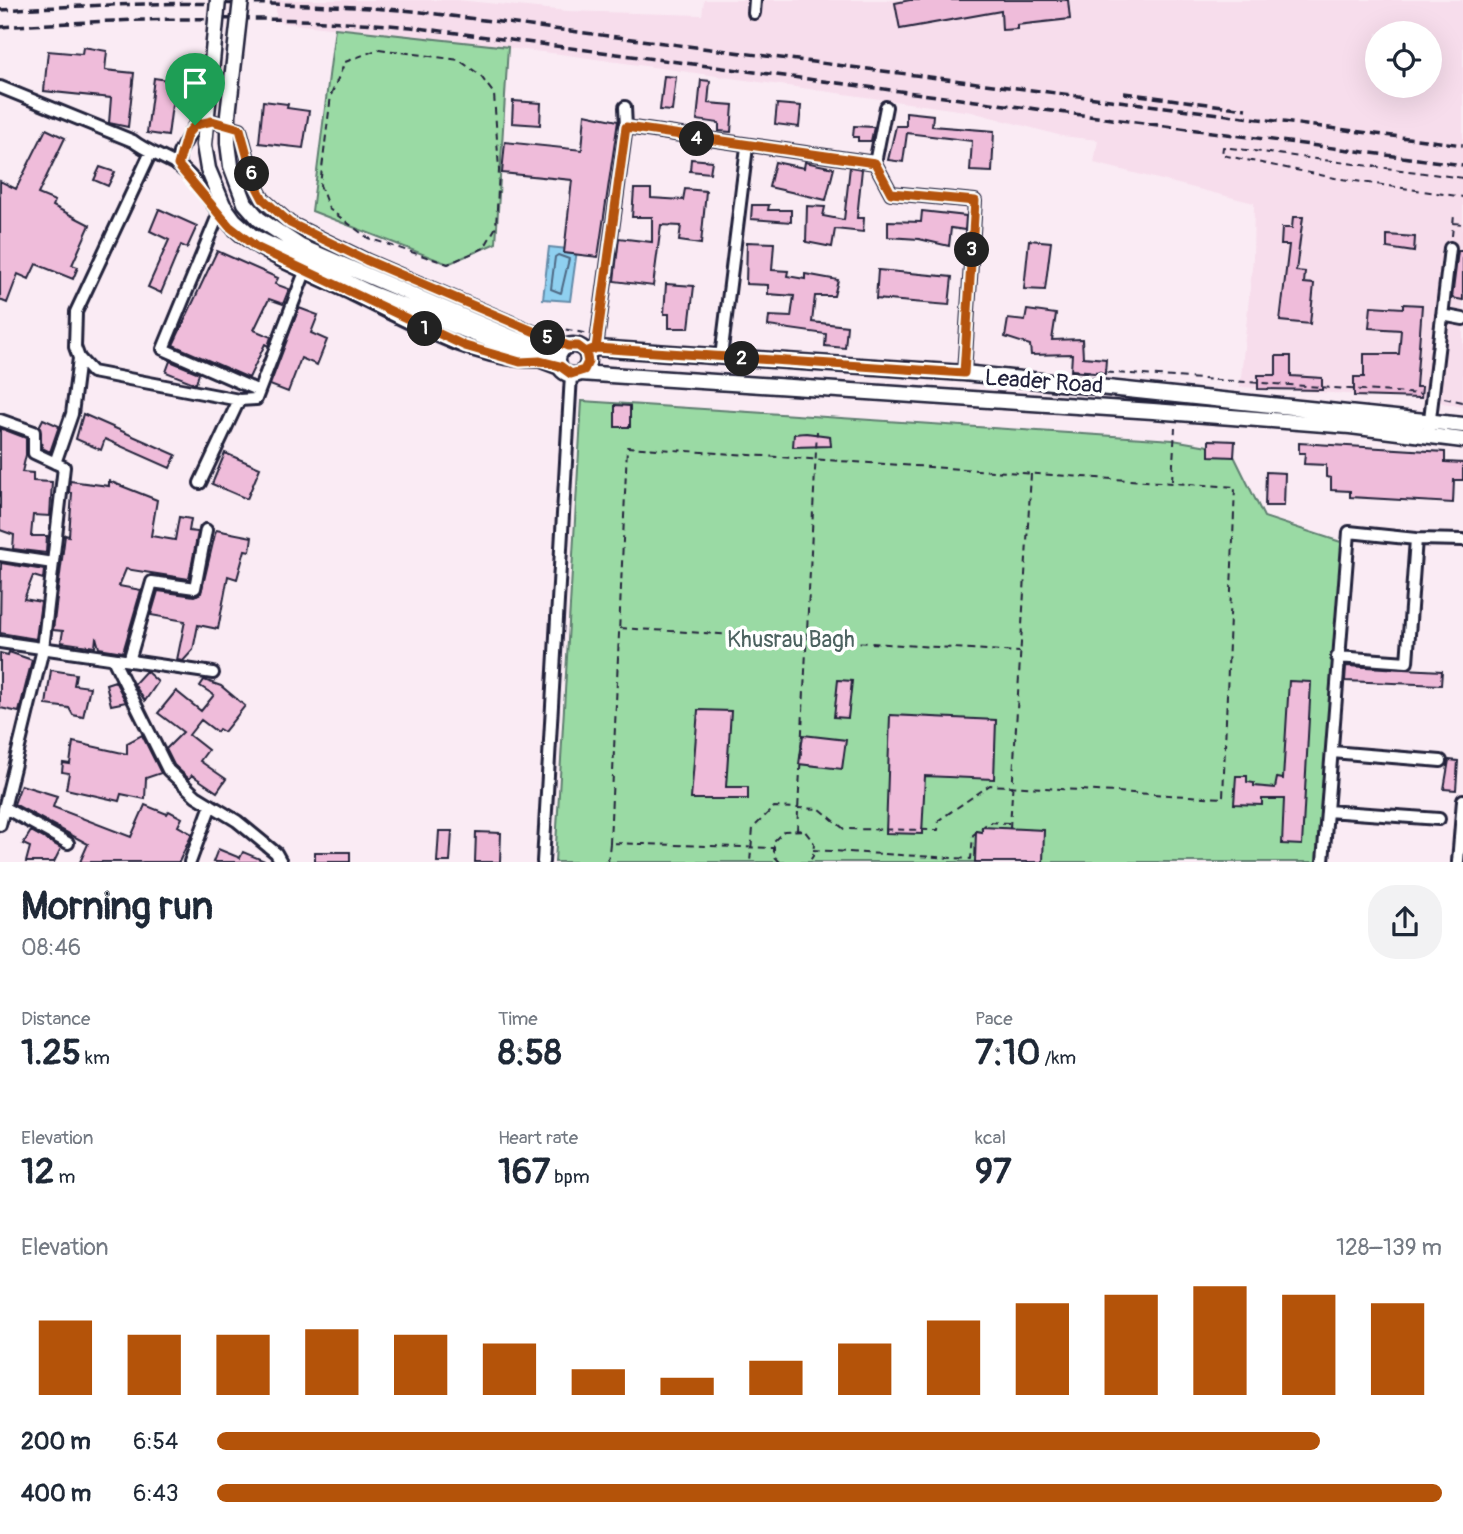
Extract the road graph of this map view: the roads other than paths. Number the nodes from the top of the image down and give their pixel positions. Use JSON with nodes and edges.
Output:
{"nodes":[{"id":1,"x":218,"y":0,"type":"edge"},
{"id":2,"x":241,"y":0,"type":"edge"},
{"id":3,"x":755,"y":0,"type":"edge"},
{"id":4,"x":754,"y":13,"type":"dead end"},
{"id":5,"x":0,"y":86,"type":"edge"},
{"id":6,"x":625,"y":107,"type":"dead end"},
{"id":7,"x":886,"y":107,"type":"dead end"},
{"id":8,"x":626,"y":127,"type":"junction"},
{"id":9,"x":747,"y":147,"type":"junction"},
{"id":10,"x":150,"y":154,"type":"junction"},
{"id":11,"x":875,"y":163,"type":"junction"},
{"id":12,"x":183,"y":170,"type":"junction"},
{"id":13,"x":219,"y":213,"type":"junction"},
{"id":14,"x":1451,"y":242,"type":"road end"},
{"id":15,"x":304,"y":272,"type":"junction"},
{"id":16,"x":1442,"y":316,"type":"junction"},
{"id":17,"x":1463,"y":319,"type":"edge"},
{"id":18,"x":512,"y":343,"type":"junction"},
{"id":19,"x":591,"y":350,"type":"junction"},
{"id":20,"x":721,"y":357,"type":"junction"},
{"id":21,"x":79,"y":358,"type":"junction"},
{"id":22,"x":540,"y":361,"type":"junction"},
{"id":23,"x":568,"y":363,"type":"junction"},
{"id":24,"x":964,"y":373,"type":"junction"},
{"id":25,"x":259,"y":391,"type":"junction"},
{"id":26,"x":239,"y":400,"type":"junction"},
{"id":27,"x":0,"y":420,"type":"edge"},
{"id":28,"x":1463,"y":425,"type":"edge"},
{"id":29,"x":1429,"y":428,"type":"junction"},
{"id":30,"x":1463,"y":440,"type":"edge"},
{"id":31,"x":55,"y":463,"type":"junction"},
{"id":32,"x":200,"y":483,"type":"dead end"},
{"id":33,"x":206,"y":530,"type":"dead end"},
{"id":34,"x":1416,"y":539,"type":"junction"},
{"id":35,"x":1463,"y":540,"type":"edge"},
{"id":36,"x":0,"y":555,"type":"edge"},
{"id":37,"x":53,"y":564,"type":"junction"},
{"id":38,"x":0,"y":642,"type":"edge"},
{"id":39,"x":43,"y":649,"type":"junction"},
{"id":40,"x":1337,"y":657,"type":"junction"},
{"id":41,"x":113,"y":659,"type":"junction"},
{"id":42,"x":129,"y":661,"type":"junction"},
{"id":43,"x":213,"y":673,"type":"dead end"},
{"id":44,"x":1332,"y":752,"type":"junction"},
{"id":45,"x":1441,"y":761,"type":"dead end"},
{"id":46,"x":6,"y":778,"type":"edge"},
{"id":47,"x":1463,"y":800,"type":"edge"},
{"id":48,"x":211,"y":805,"type":"junction"},
{"id":49,"x":5,"y":808,"type":"junction"},
{"id":50,"x":1327,"y":811,"type":"junction"},
{"id":51,"x":1439,"y":819,"type":"dead end"},
{"id":52,"x":0,"y":825,"type":"edge"},
{"id":53,"x":68,"y":843,"type":"dead end"},
{"id":54,"x":190,"y":862,"type":"edge"},
{"id":55,"x":281,"y":862,"type":"edge"},
{"id":56,"x":543,"y":862,"type":"edge"},
{"id":57,"x":1323,"y":862,"type":"edge"},
{"id":58,"x":1458,"y":862,"type":"edge"}],
"edges":[{"from":1,"to":18,"type":"main road","bridge":true},
{"from":2,"to":18,"type":"main road","bridge":true},
{"from":3,"to":4,"type":"street"},
{"from":5,"to":10,"type":"street"},
{"from":6,"to":8,"type":"street"},
{"from":7,"to":11,"type":"street"},
{"from":8,"to":9,"type":"street"},
{"from":8,"to":19,"type":"street"},
{"from":9,"to":11,"type":"street"},
{"from":9,"to":20,"type":"street"},
{"from":10,"to":12,"type":"street"},
{"from":10,"to":21,"type":"street"},
{"from":11,"to":24,"type":"street"},
{"from":12,"to":13,"type":"street"},
{"from":12,"to":23,"type":"street"},
{"from":13,"to":15,"type":"street"},
{"from":13,"to":25,"type":"street"},
{"from":14,"to":16,"type":"street"},
{"from":15,"to":22,"type":"street"},
{"from":15,"to":25,"type":"street"},
{"from":16,"to":17,"type":"street"},
{"from":16,"to":29,"type":"street"},
{"from":18,"to":22,"type":"main road"},
{"from":18,"to":23,"type":"main road"},
{"from":19,"to":20,"type":"main road","name":"Leader Road"},
{"from":19,"to":23,"type":"main road"},
{"from":19,"to":23,"type":"main road","name":"Leader Road"},
{"from":20,"to":24,"type":"main road","name":"Leader Road"},
{"from":21,"to":26,"type":"street"},
{"from":21,"to":31,"type":"street"},
{"from":22,"to":23,"type":"main road"},
{"from":23,"to":29,"type":"main road","name":"Leader Road"},
{"from":23,"to":56,"type":"street"},
{"from":24,"to":29,"type":"main road","name":"Leader Road"},
{"from":25,"to":26,"type":"street"},
{"from":26,"to":32,"type":"street"},
{"from":27,"to":31,"type":"street"},
{"from":28,"to":29,"type":"main road","name":"Leader Road"},
{"from":29,"to":30,"type":"main road","name":"Leader Road"},
{"from":31,"to":37,"type":"street"},
{"from":33,"to":42,"type":"street"},
{"from":34,"to":35,"type":"street"},
{"from":34,"to":40,"type":"street"},
{"from":34,"to":40,"type":"street"},
{"from":36,"to":37,"type":"street"},
{"from":37,"to":39,"type":"street"},
{"from":38,"to":39,"type":"street"},
{"from":39,"to":41,"type":"street"},
{"from":39,"to":46,"type":"street"},
{"from":40,"to":44,"type":"street"},
{"from":41,"to":42,"type":"street"},
{"from":41,"to":48,"type":"street"},
{"from":42,"to":43,"type":"street"},
{"from":44,"to":45,"type":"street"},
{"from":44,"to":50,"type":"street"},
{"from":46,"to":49,"type":"street"},
{"from":47,"to":58,"type":"street"},
{"from":48,"to":54,"type":"street"},
{"from":48,"to":55,"type":"street"},
{"from":49,"to":52,"type":"street"},
{"from":49,"to":53,"type":"street"},
{"from":50,"to":51,"type":"street"},
{"from":50,"to":57,"type":"street"}]}
